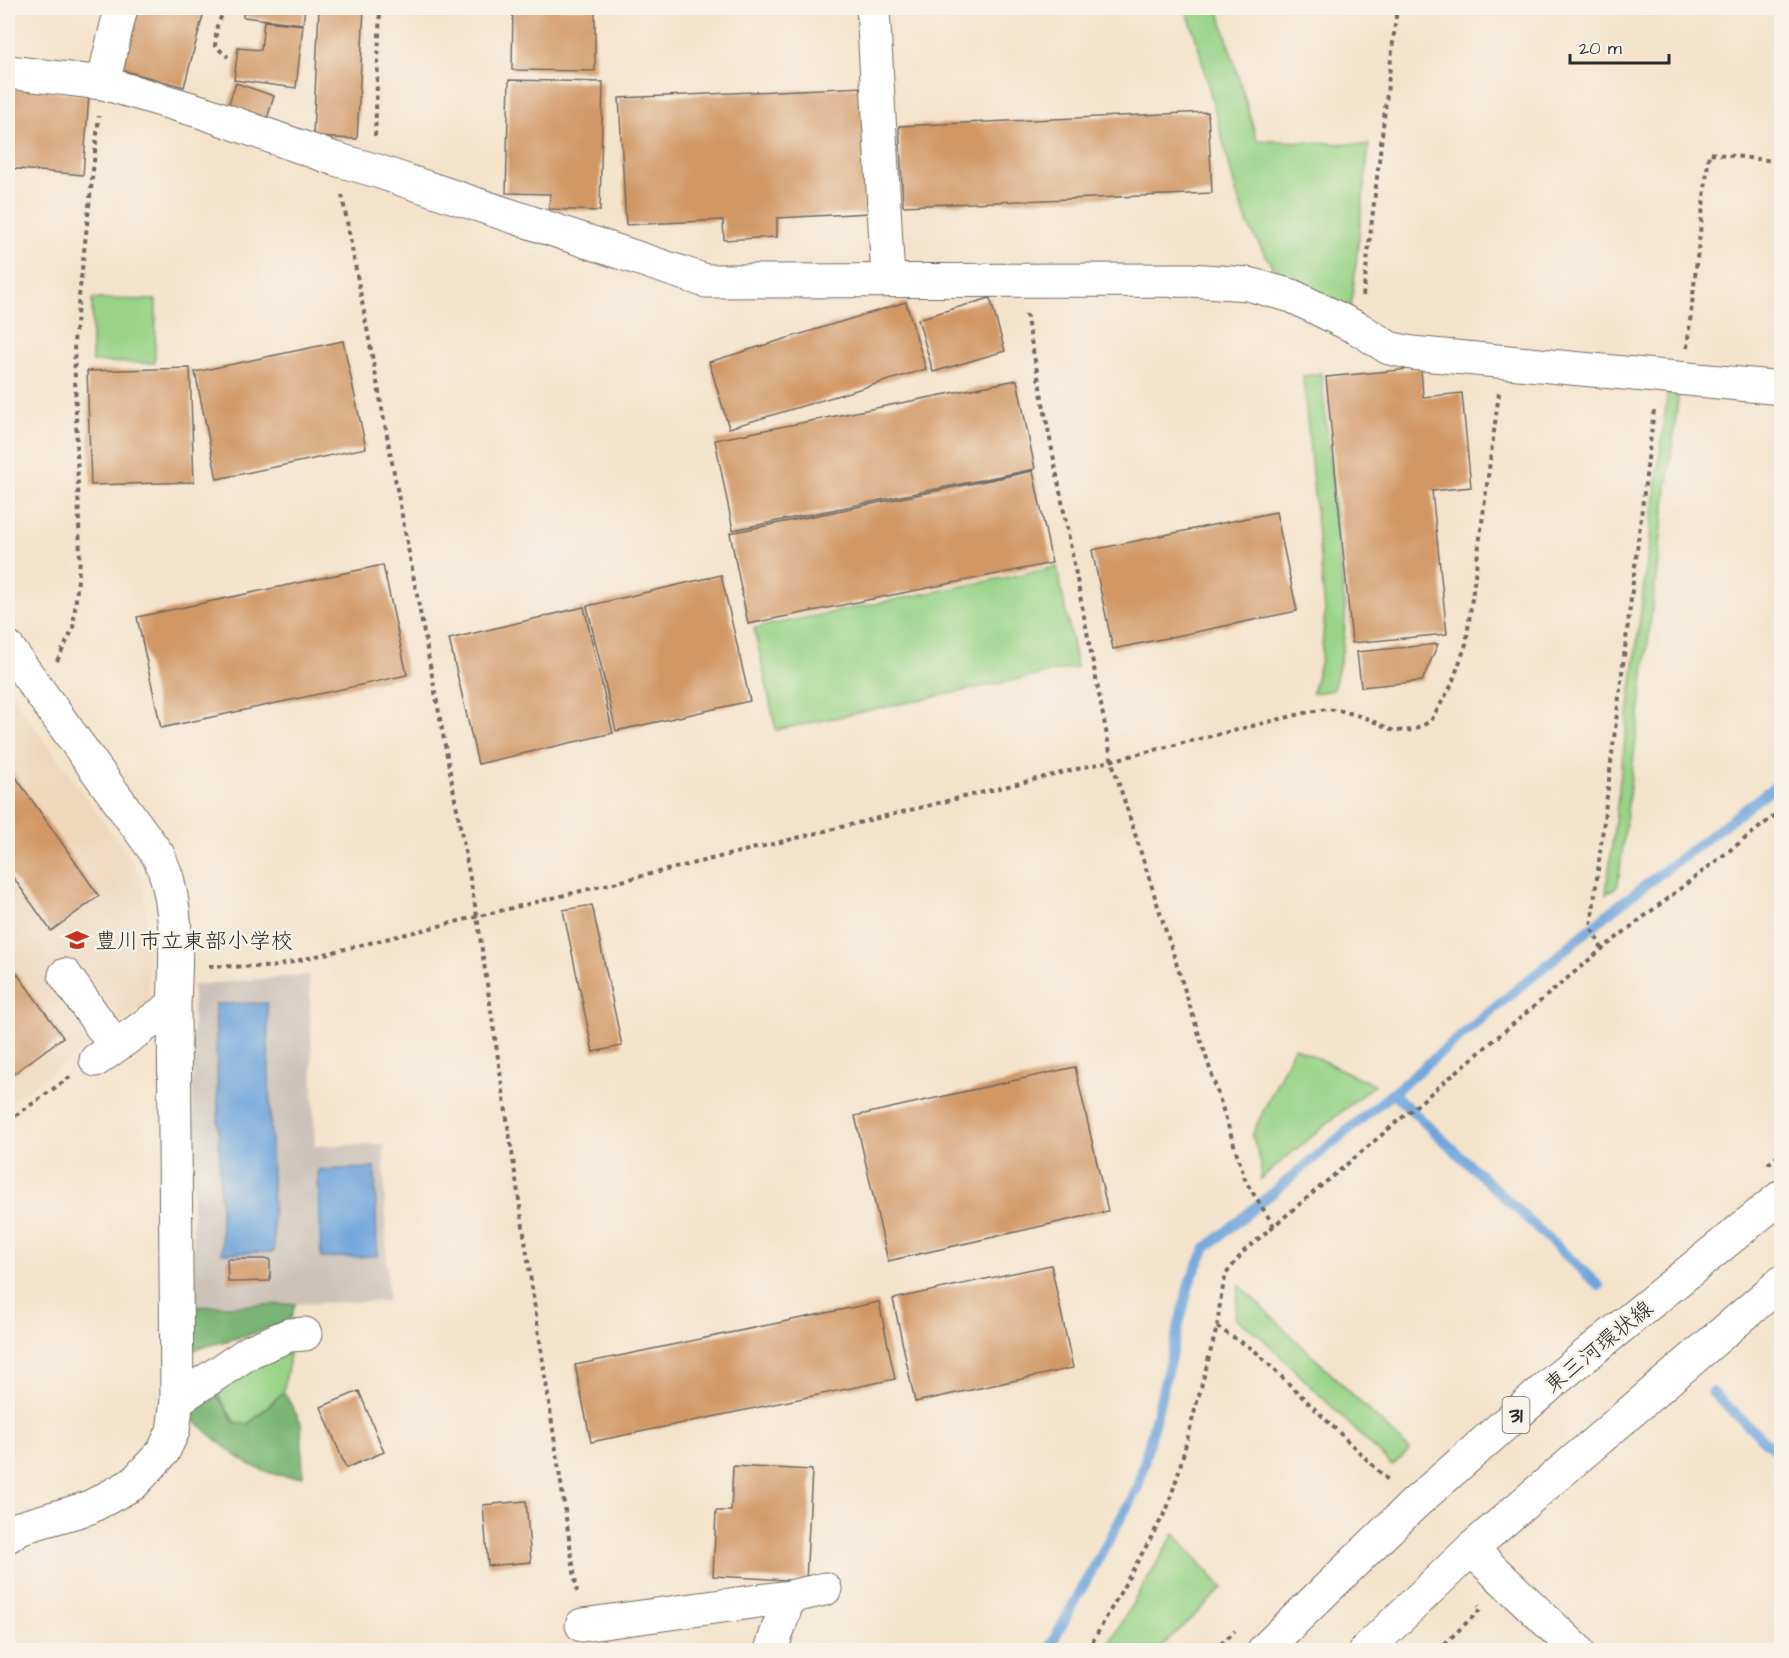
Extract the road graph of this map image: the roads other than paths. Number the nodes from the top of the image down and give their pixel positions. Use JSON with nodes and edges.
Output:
{"nodes":[{"id":1,"x":121,"y":8,"type":"edge"},
{"id":2,"x":873,"y":8,"type":"edge"},
{"id":3,"x":8,"y":72,"type":"edge"},
{"id":4,"x":103,"y":83,"type":"junction"},
{"id":5,"x":888,"y":279,"type":"junction"},
{"id":6,"x":1782,"y":388,"type":"edge"},
{"id":7,"x":8,"y":648,"type":"edge"},
{"id":8,"x":65,"y":975,"type":"dead end"},
{"id":9,"x":174,"y":1005,"type":"junction"},
{"id":10,"x":1782,"y":1196,"type":"edge"},
{"id":11,"x":1782,"y":1282,"type":"edge"},
{"id":12,"x":305,"y":1334,"type":"dead end"},
{"id":13,"x":177,"y":1400,"type":"junction"},
{"id":14,"x":8,"y":1536,"type":"edge"},
{"id":15,"x":1471,"y":1549,"type":"junction"},
{"id":16,"x":825,"y":1589,"type":"dead end"},
{"id":17,"x":789,"y":1597,"type":"junction"},
{"id":18,"x":582,"y":1625,"type":"road end"},
{"id":19,"x":771,"y":1650,"type":"edge"},
{"id":20,"x":1264,"y":1650,"type":"edge"},
{"id":21,"x":1366,"y":1650,"type":"edge"},
{"id":22,"x":1577,"y":1650,"type":"edge"}],
"edges":[{"from":1,"to":4,"type":"street"},
{"from":2,"to":5,"type":"street"},
{"from":3,"to":4,"type":"street"},
{"from":4,"to":5,"type":"street"},
{"from":5,"to":6,"type":"street"},
{"from":7,"to":9,"type":"street"},
{"from":8,"to":9,"type":"street"},
{"from":9,"to":13,"type":"street"},
{"from":10,"to":20,"type":"street","name":"東三河環状線","number":"31"},
{"from":11,"to":15,"type":"street"},
{"from":12,"to":13,"type":"street"},
{"from":13,"to":14,"type":"street"},
{"from":15,"to":21,"type":"street"},
{"from":15,"to":22,"type":"street"},
{"from":16,"to":17,"type":"street"},
{"from":17,"to":18,"type":"street"},
{"from":17,"to":19,"type":"street"}]}
